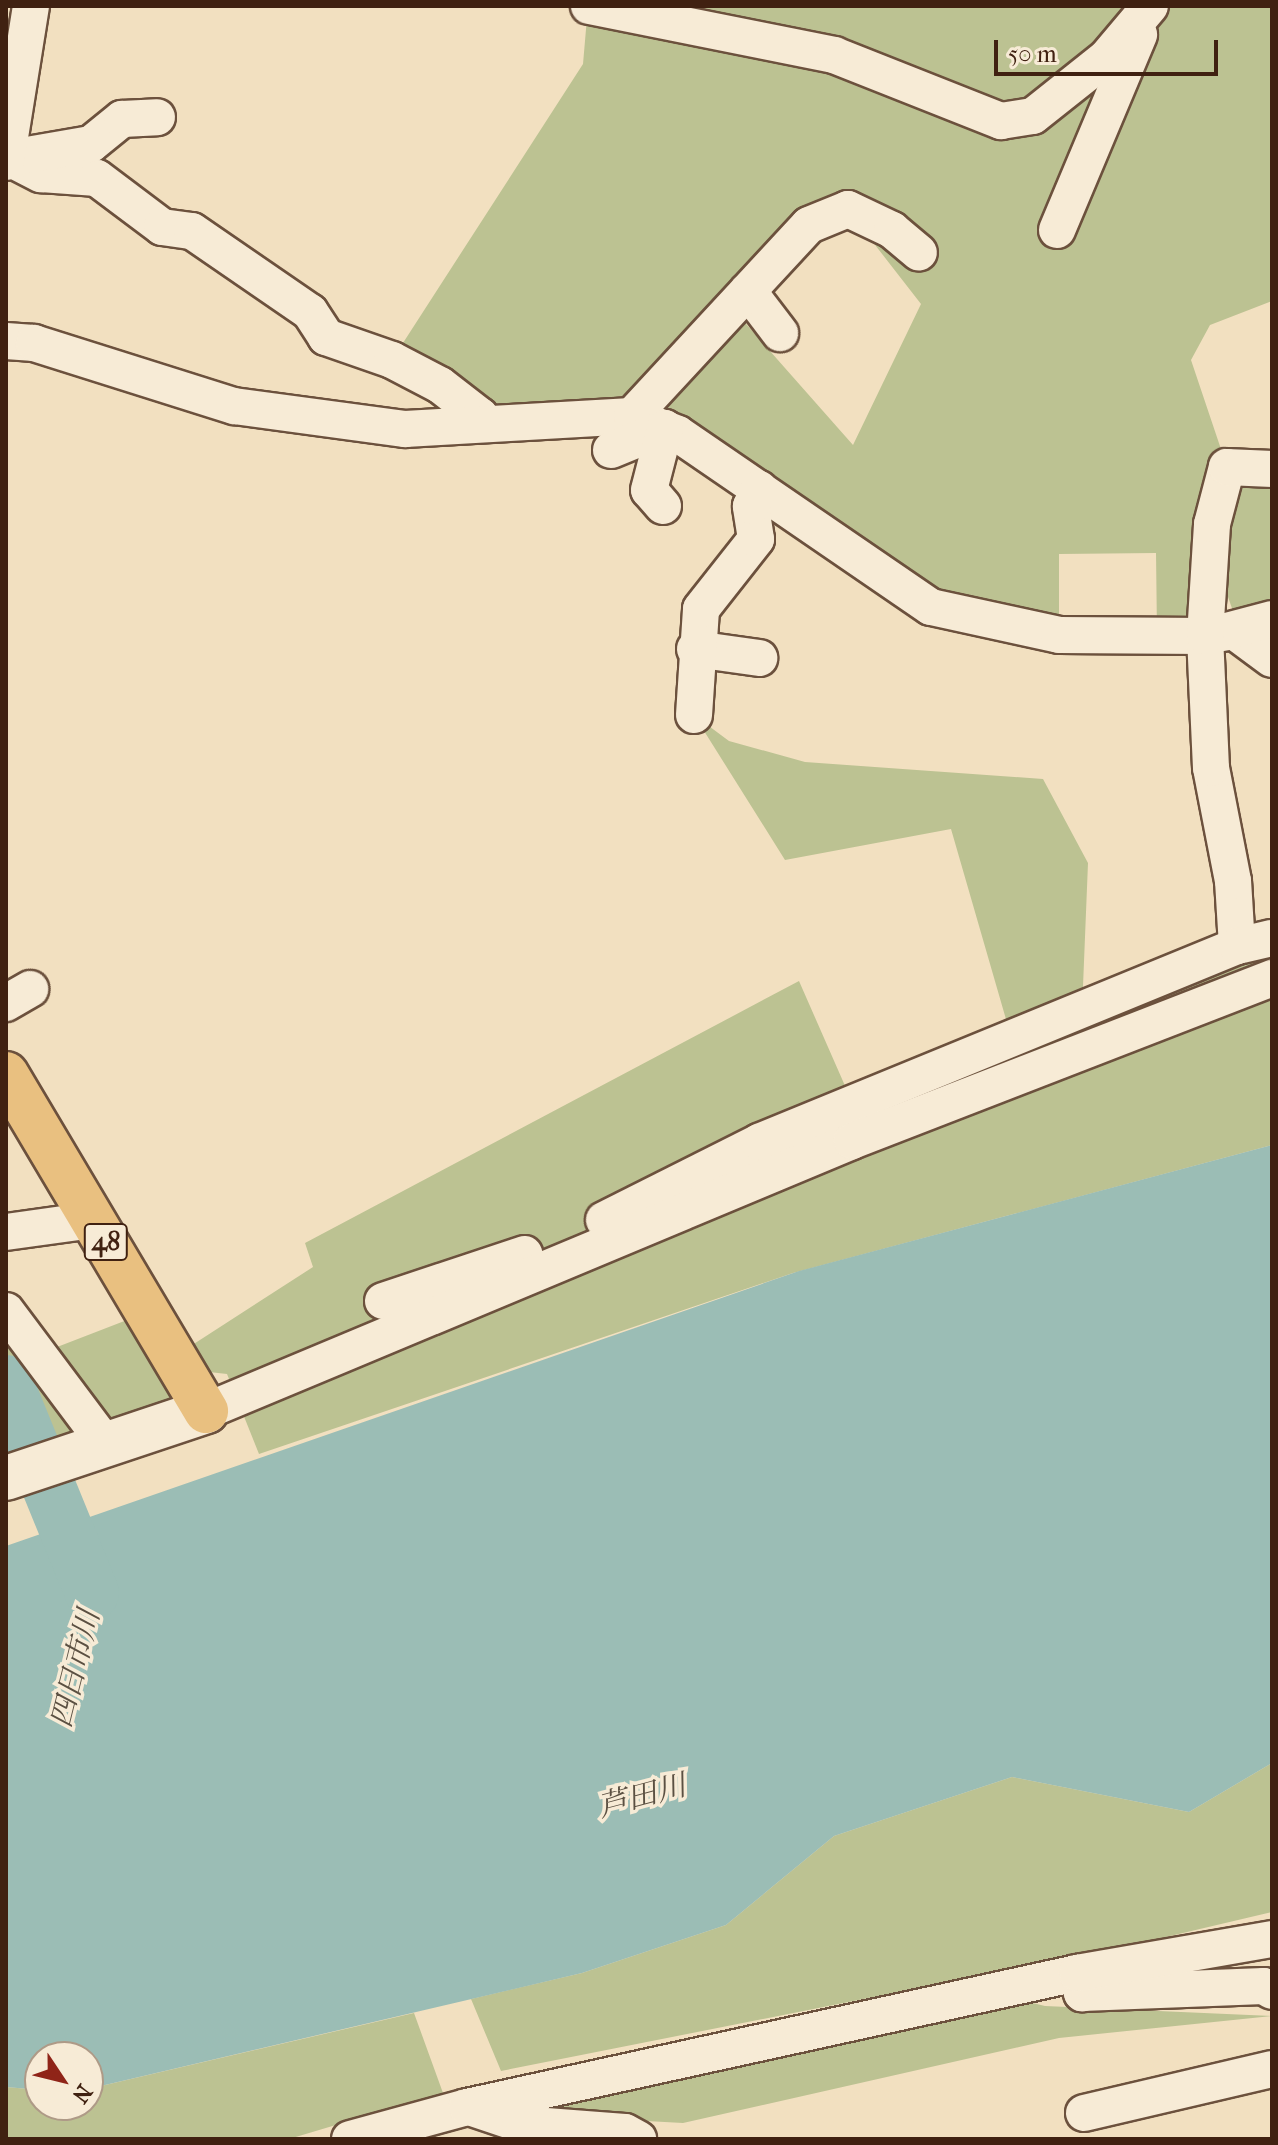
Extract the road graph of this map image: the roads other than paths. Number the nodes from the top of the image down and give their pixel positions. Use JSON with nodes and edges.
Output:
{"nodes":[{"id":1,"x":31,"y":6,"type":"edge"},
{"id":2,"x":589,"y":6,"type":"edge"},
{"id":3,"x":1149,"y":8,"type":"edge"},
{"id":4,"x":157,"y":117,"type":"dead end"},
{"id":5,"x":9,"y":143,"type":"edge"},
{"id":6,"x":100,"y":161,"type":"dead end"},
{"id":7,"x":1057,"y":230,"type":"dead end"},
{"id":8,"x":919,"y":253,"type":"dead end"},
{"id":9,"x":748,"y":291,"type":"junction"},
{"id":10,"x":780,"y":333,"type":"dead end"},
{"id":11,"x":6,"y":341,"type":"edge"},
{"id":12,"x":648,"y":422,"type":"junction"},
{"id":13,"x":482,"y":424,"type":"junction"},
{"id":14,"x":611,"y":450,"type":"dead end"},
{"id":15,"x":1272,"y":469,"type":"edge"},
{"id":16,"x":759,"y":489,"type":"junction"},
{"id":17,"x":663,"y":506,"type":"dead end"},
{"id":18,"x":1272,"y":619,"type":"edge"},
{"id":19,"x":1216,"y":633,"type":"junction"},
{"id":20,"x":695,"y":649,"type":"junction"},
{"id":21,"x":759,"y":658,"type":"dead end"},
{"id":22,"x":1272,"y":659,"type":"edge"},
{"id":23,"x":694,"y":715,"type":"dead end"},
{"id":24,"x":1272,"y":938,"type":"edge"},
{"id":25,"x":1237,"y":946,"type":"junction"},
{"id":26,"x":1272,"y":978,"type":"edge"},
{"id":27,"x":6,"y":1074,"type":"edge"},
{"id":28,"x":93,"y":1220,"type":"junction"},
{"id":29,"x":619,"y":1226,"type":"junction"},
{"id":30,"x":6,"y":1232,"type":"edge"},
{"id":31,"x":383,"y":1301,"type":"dead end"},
{"id":32,"x":6,"y":1311,"type":"edge"},
{"id":33,"x":206,"y":1411,"type":"junction"},
{"id":34,"x":98,"y":1450,"type":"junction"},
{"id":35,"x":6,"y":1478,"type":"edge"},
{"id":36,"x":1272,"y":1939,"type":"edge"},
{"id":37,"x":1077,"y":1973,"type":"junction"},
{"id":38,"x":1272,"y":1991,"type":"edge"},
{"id":39,"x":1272,"y":2069,"type":"edge"},
{"id":40,"x":467,"y":2107,"type":"junction"},
{"id":41,"x":1084,"y":2113,"type":"dead end"},
{"id":42,"x":350,"y":2139,"type":"edge"},
{"id":43,"x":428,"y":2139,"type":"edge"},
{"id":44,"x":638,"y":2139,"type":"edge"}],
"edges":[{"from":1,"to":5,"type":"street"},
{"from":2,"to":3,"type":"street"},
{"from":3,"to":7,"type":"street"},
{"from":4,"to":5,"type":"street"},
{"from":5,"to":6,"type":"street"},
{"from":5,"to":13,"type":"street"},
{"from":8,"to":9,"type":"street"},
{"from":9,"to":10,"type":"street"},
{"from":9,"to":12,"type":"street"},
{"from":11,"to":13,"type":"street"},
{"from":12,"to":13,"type":"street"},
{"from":12,"to":14,"type":"street"},
{"from":12,"to":16,"type":"street"},
{"from":12,"to":17,"type":"street"},
{"from":15,"to":19,"type":"street"},
{"from":16,"to":19,"type":"street"},
{"from":16,"to":20,"type":"street"},
{"from":18,"to":19,"type":"street"},
{"from":19,"to":22,"type":"street"},
{"from":19,"to":25,"type":"street"},
{"from":20,"to":21,"type":"street"},
{"from":20,"to":23,"type":"street"},
{"from":24,"to":25,"type":"street"},
{"from":25,"to":29,"type":"street"},
{"from":26,"to":29,"type":"street"},
{"from":27,"to":28,"type":"main road","number":"48"},
{"from":28,"to":30,"type":"street"},
{"from":28,"to":33,"type":"main road","number":"48"},
{"from":29,"to":31,"type":"street"},
{"from":29,"to":33,"type":"street"},
{"from":32,"to":34,"type":"street"},
{"from":33,"to":34,"type":"street"},
{"from":34,"to":35,"type":"street"},
{"from":36,"to":37,"type":"street"},
{"from":37,"to":38,"type":"street"},
{"from":37,"to":40,"type":"street"},
{"from":39,"to":41,"type":"street"},
{"from":40,"to":42,"type":"street"},
{"from":40,"to":43,"type":"street"},
{"from":40,"to":44,"type":"street"}]}
